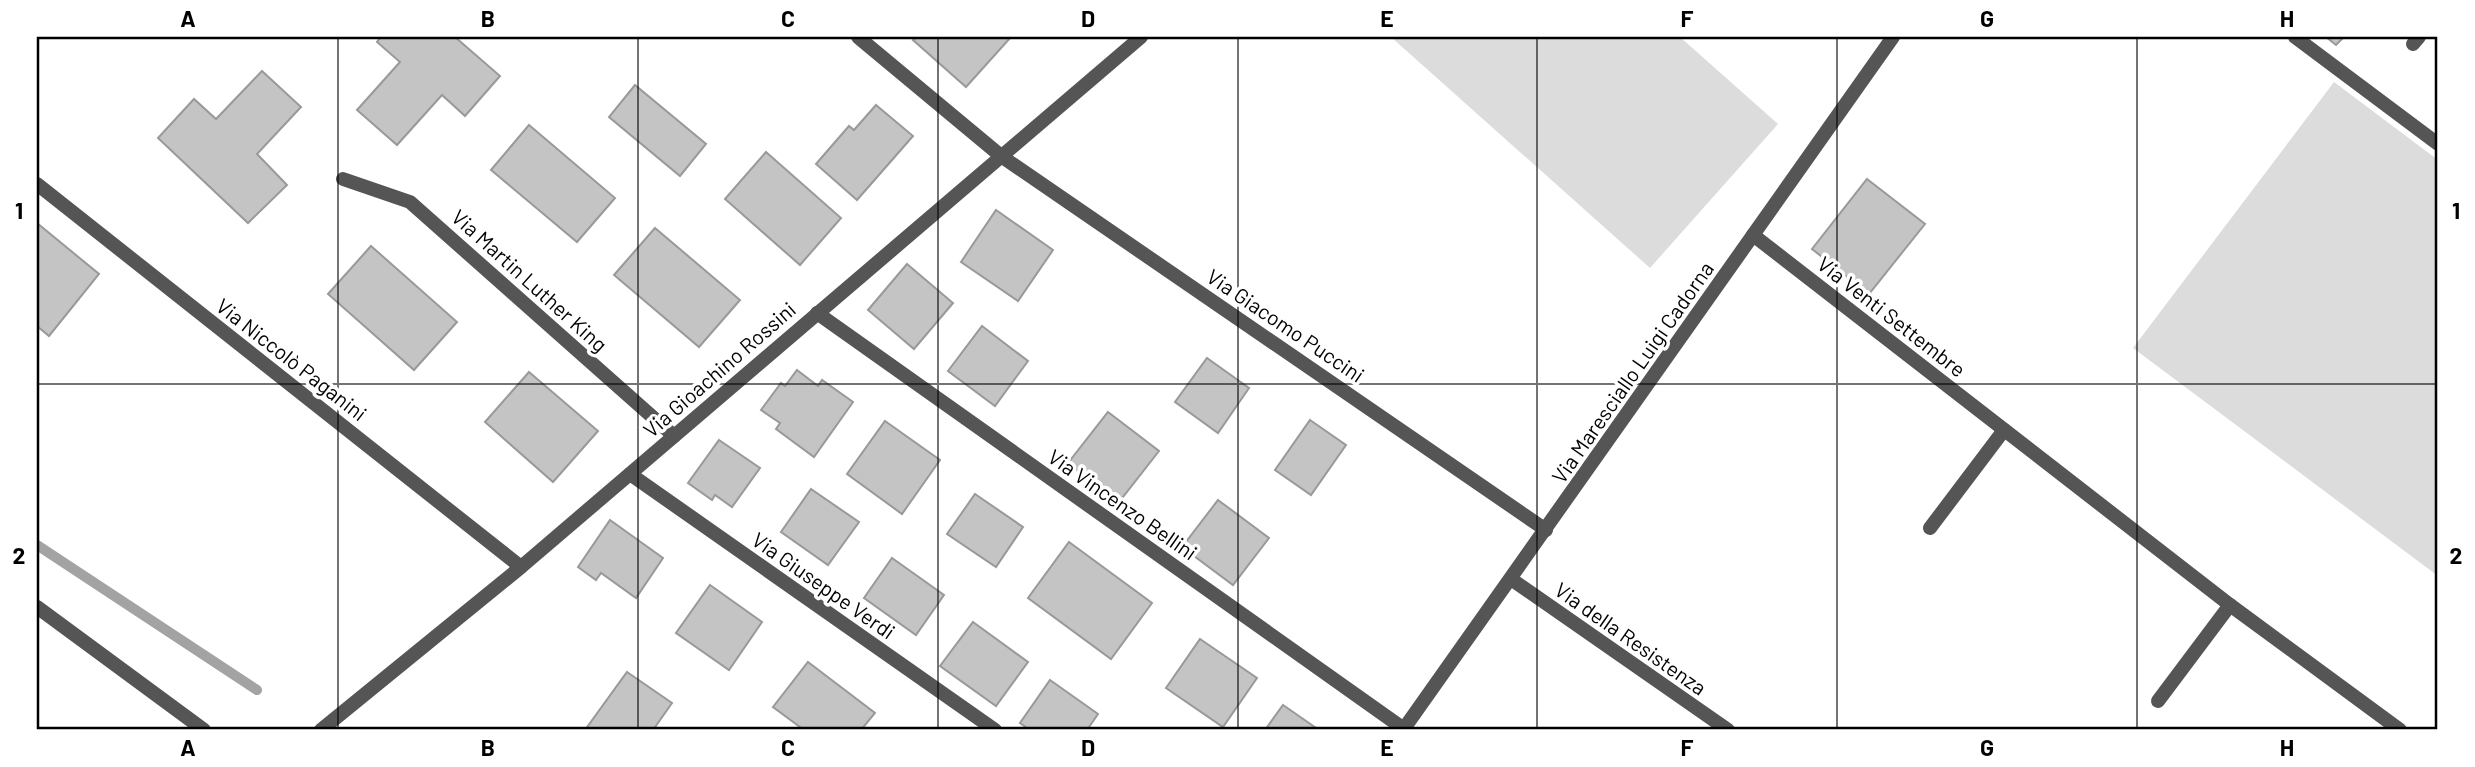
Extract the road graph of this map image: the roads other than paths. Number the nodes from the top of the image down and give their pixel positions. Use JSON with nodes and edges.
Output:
{"nodes":[{"id":1,"x":858,"y":37,"type":"edge"},
{"id":2,"x":1141,"y":37,"type":"edge"},
{"id":3,"x":1893,"y":37,"type":"edge"},
{"id":4,"x":2295,"y":37,"type":"edge"},
{"id":5,"x":2438,"y":144,"type":"edge"},
{"id":6,"x":1001,"y":156,"type":"junction"},
{"id":7,"x":343,"y":179,"type":"dead end"},
{"id":8,"x":37,"y":184,"type":"edge"},
{"id":9,"x":1753,"y":235,"type":"junction"},
{"id":10,"x":817,"y":313,"type":"junction"},
{"id":11,"x":2004,"y":430,"type":"junction"},
{"id":12,"x":674,"y":436,"type":"junction"},
{"id":13,"x":630,"y":474,"type":"junction"},
{"id":14,"x":1930,"y":528,"type":"dead end"},
{"id":15,"x":1546,"y":530,"type":"junction"},
{"id":16,"x":521,"y":567,"type":"junction"},
{"id":17,"x":1511,"y":579,"type":"junction"},
{"id":18,"x":2230,"y":605,"type":"junction"},
{"id":19,"x":37,"y":607,"type":"edge"},
{"id":20,"x":2158,"y":701,"type":"dead end"},
{"id":21,"x":195,"y":728,"type":"edge"},
{"id":22,"x":321,"y":730,"type":"edge"},
{"id":23,"x":995,"y":730,"type":"edge"},
{"id":24,"x":1404,"y":730,"type":"edge"},
{"id":25,"x":1728,"y":730,"type":"edge"},
{"id":26,"x":2400,"y":730,"type":"edge"}],
"edges":[{"from":1,"to":6,"type":"street","name":"Via Giacomo Puccini"},
{"from":2,"to":6,"type":"street","name":"Via Gioachino Rossini"},
{"from":3,"to":9,"type":"street","name":"Via Maresciallo Luigi Cadorna"},
{"from":4,"to":5,"type":"street"},
{"from":6,"to":10,"type":"street","name":"Via Gioachino Rossini"},
{"from":6,"to":15,"type":"street","name":"Via Giacomo Puccini"},
{"from":7,"to":12,"type":"street","name":"Via Martin Luther King"},
{"from":8,"to":16,"type":"street","name":"Via Niccolò Paganini"},
{"from":9,"to":11,"type":"street","name":"Via Venti Settembre"},
{"from":9,"to":15,"type":"street","name":"Via Maresciallo Luigi Cadorna"},
{"from":10,"to":12,"type":"street","name":"Via Gioachino Rossini"},
{"from":10,"to":24,"type":"street","name":"Via Vincenzo Bellini"},
{"from":11,"to":14,"type":"street"},
{"from":11,"to":18,"type":"street","name":"Via Venti Settembre"},
{"from":12,"to":13,"type":"street","name":"Via Gioachino Rossini"},
{"from":13,"to":16,"type":"street","name":"Via Gioachino Rossini"},
{"from":13,"to":23,"type":"street","name":"Via Giuseppe Verdi"},
{"from":15,"to":17,"type":"street","name":"Via Maresciallo Luigi Cadorna"},
{"from":16,"to":22,"type":"street","name":"Via Gioachino Rossini"},
{"from":17,"to":24,"type":"street","name":"Via Maresciallo Luigi Cadorna"},
{"from":17,"to":25,"type":"street","name":"Via della Resistenza"},
{"from":18,"to":20,"type":"street"},
{"from":18,"to":26,"type":"street","name":"Via Venti Settembre"},
{"from":19,"to":21,"type":"street"}]}
